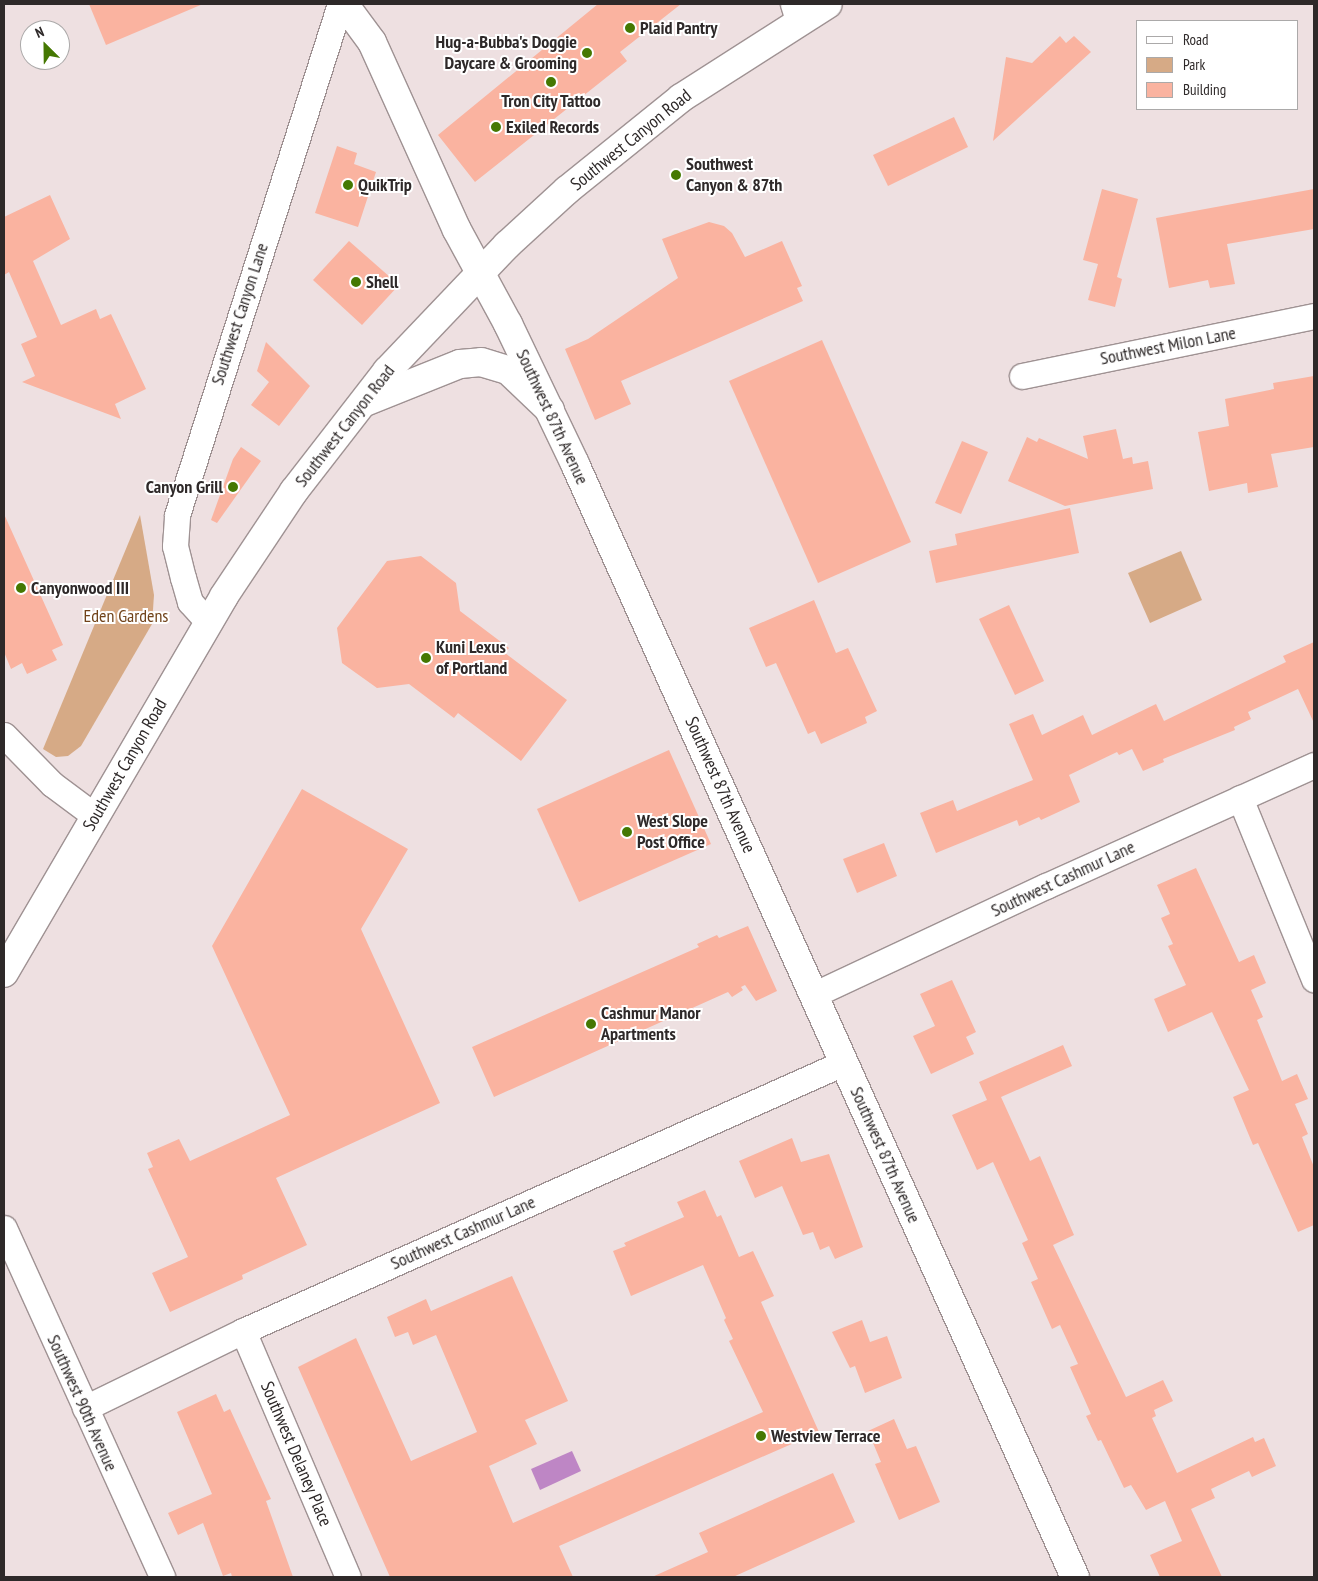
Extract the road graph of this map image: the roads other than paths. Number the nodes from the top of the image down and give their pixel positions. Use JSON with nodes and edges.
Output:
{"nodes":[{"id":1,"x":340,"y":4,"type":"edge"},
{"id":2,"x":344,"y":4,"type":"edge"},
{"id":3,"x":828,"y":4,"type":"edge"},
{"id":4,"x":795,"y":12,"type":"edge"},
{"id":5,"x":480,"y":273,"type":"junction"},
{"id":6,"x":1314,"y":316,"type":"edge"},
{"id":7,"x":1022,"y":376,"type":"dead end"},
{"id":8,"x":361,"y":404,"type":"junction"},
{"id":9,"x":550,"y":410,"type":"junction"},
{"id":10,"x":208,"y":622,"type":"junction"},
{"id":11,"x":4,"y":735,"type":"edge"},
{"id":12,"x":1314,"y":765,"type":"edge"},
{"id":13,"x":1240,"y":798,"type":"junction"},
{"id":14,"x":95,"y":816,"type":"junction"},
{"id":15,"x":4,"y":973,"type":"edge"},
{"id":16,"x":1314,"y":980,"type":"edge"},
{"id":17,"x":813,"y":996,"type":"junction"},
{"id":18,"x":843,"y":1063,"type":"junction"},
{"id":19,"x":4,"y":1228,"type":"edge"},
{"id":20,"x":243,"y":1331,"type":"junction"},
{"id":21,"x":85,"y":1408,"type":"junction"},
{"id":22,"x":162,"y":1577,"type":"edge"},
{"id":23,"x":348,"y":1577,"type":"edge"},
{"id":24,"x":1075,"y":1577,"type":"edge"}],
"edges":[{"from":1,"to":10,"type":"street","name":"Southwest Canyon Lane"},
{"from":2,"to":5,"type":"street","name":"Southwest 87th Avenue"},
{"from":3,"to":4,"type":"street","name":"Southwest Canyon Road"},
{"from":4,"to":5,"type":"street","name":"Southwest Canyon Road"},
{"from":5,"to":8,"type":"street","name":"Southwest Canyon Road"},
{"from":5,"to":9,"type":"street","name":"Southwest 87th Avenue"},
{"from":6,"to":7,"type":"street","name":"Southwest Milon Lane"},
{"from":8,"to":9,"type":"street"},
{"from":8,"to":10,"type":"street","name":"Southwest Canyon Road"},
{"from":9,"to":17,"type":"street","name":"Southwest 87th Avenue"},
{"from":10,"to":14,"type":"street","name":"Southwest Canyon Road"},
{"from":11,"to":14,"type":"street"},
{"from":12,"to":13,"type":"street","name":"Southwest Cashmur Lane"},
{"from":13,"to":16,"type":"street"},
{"from":13,"to":17,"type":"street","name":"Southwest Cashmur Lane"},
{"from":14,"to":15,"type":"street","name":"Southwest Canyon Road"},
{"from":17,"to":18,"type":"street","name":"Southwest 87th Avenue"},
{"from":18,"to":20,"type":"street","name":"Southwest Cashmur Lane"},
{"from":18,"to":24,"type":"street","name":"Southwest 87th Avenue"},
{"from":19,"to":21,"type":"street","name":"Southwest 90th Avenue"},
{"from":20,"to":21,"type":"street","name":"Southwest Cashmur Lane"},
{"from":20,"to":23,"type":"street","name":"Southwest Delaney Place"},
{"from":21,"to":22,"type":"street","name":"Southwest 90th Avenue"}]}
